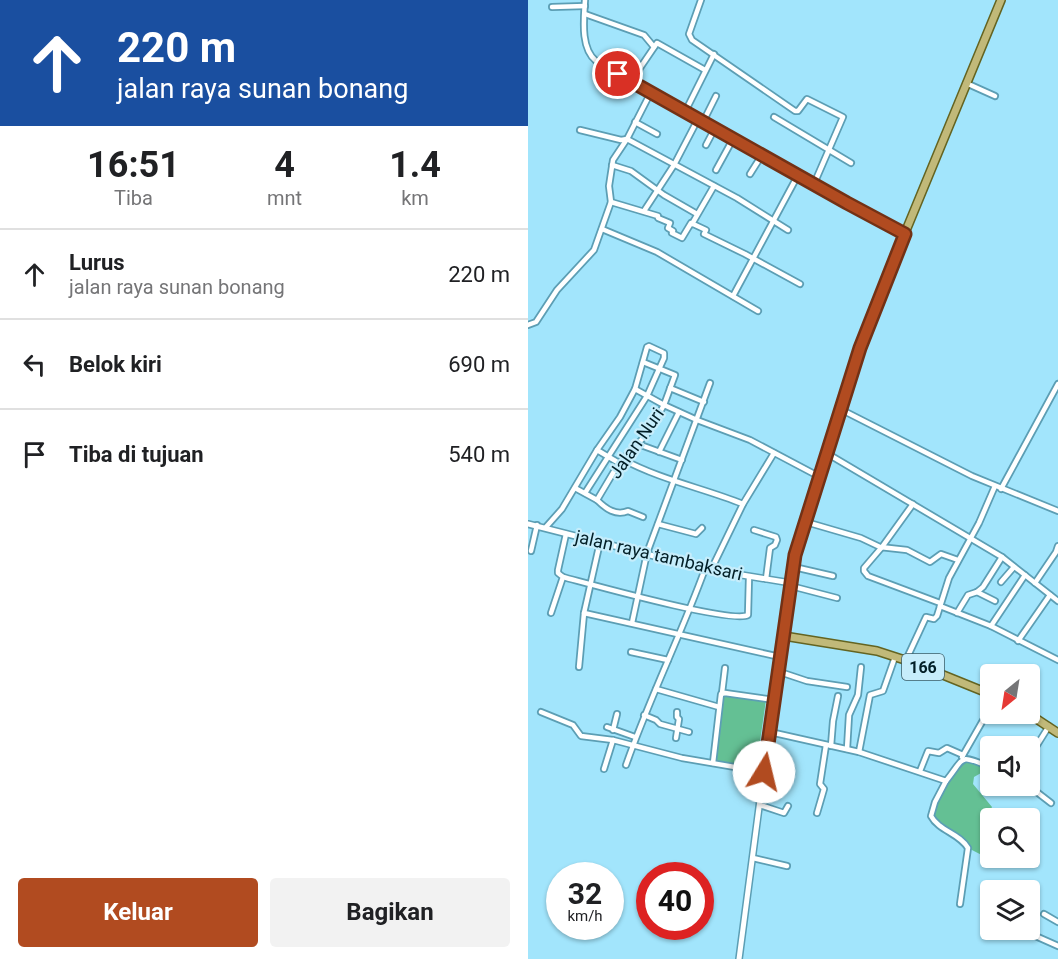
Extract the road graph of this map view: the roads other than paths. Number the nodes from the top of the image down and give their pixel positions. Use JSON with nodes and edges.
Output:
{"nodes":[{"id":1,"x":701,"y":0,"type":"edge"},
{"id":2,"x":1001,"y":0,"type":"edge"},
{"id":3,"x":585,"y":3,"type":"edge"},
{"id":4,"x":552,"y":7,"type":"dead end"},
{"id":5,"x":585,"y":14,"type":"junction"},
{"id":6,"x":654,"y":47,"type":"junction"},
{"id":7,"x":714,"y":54,"type":"junction"},
{"id":8,"x":705,"y":70,"type":"junction"},
{"id":9,"x":634,"y":82,"type":"junction"},
{"id":10,"x":966,"y":83,"type":"junction"},
{"id":11,"x":651,"y":92,"type":"junction"},
{"id":12,"x":716,"y":96,"type":"dead end"},
{"id":13,"x":995,"y":96,"type":"dead end"},
{"id":14,"x":685,"y":112,"type":"junction"},
{"id":15,"x":774,"y":117,"type":"dead end"},
{"id":16,"x":701,"y":121,"type":"junction"},
{"id":17,"x":635,"y":122,"type":"junction"},
{"id":18,"x":715,"y":128,"type":"junction"},
{"id":19,"x":580,"y":130,"type":"dead end"},
{"id":20,"x":657,"y":134,"type":"dead end"},
{"id":21,"x":627,"y":139,"type":"junction"},
{"id":22,"x":734,"y":139,"type":"junction"},
{"id":23,"x":706,"y":145,"type":"dead end"},
{"id":24,"x":829,"y":151,"type":"junction"},
{"id":25,"x":762,"y":155,"type":"junction"},
{"id":26,"x":851,"y":163,"type":"dead end"},
{"id":27,"x":612,"y":165,"type":"junction"},
{"id":28,"x":674,"y":165,"type":"junction"},
{"id":29,"x":716,"y":170,"type":"dead end"},
{"id":30,"x":750,"y":174,"type":"dead end"},
{"id":31,"x":798,"y":176,"type":"junction"},
{"id":32,"x":814,"y":184,"type":"junction"},
{"id":33,"x":714,"y":186,"type":"junction"},
{"id":34,"x":657,"y":190,"type":"junction"},
{"id":35,"x":610,"y":202,"type":"junction"},
{"id":36,"x":644,"y":211,"type":"junction"},
{"id":37,"x":697,"y":214,"type":"junction"},
{"id":38,"x":773,"y":221,"type":"junction"},
{"id":39,"x":692,"y":224,"type":"junction"},
{"id":40,"x":602,"y":229,"type":"junction"},
{"id":41,"x":788,"y":230,"type":"dead end"},
{"id":42,"x":905,"y":234,"type":"junction"},
{"id":43,"x":754,"y":259,"type":"junction"},
{"id":44,"x":800,"y":284,"type":"dead end"},
{"id":45,"x":733,"y":296,"type":"junction"},
{"id":46,"x":758,"y":311,"type":"dead end"},
{"id":47,"x":528,"y":325,"type":"edge"},
{"id":48,"x":644,"y":362,"type":"junction"},
{"id":49,"x":660,"y":368,"type":"junction"},
{"id":50,"x":710,"y":383,"type":"dead end"},
{"id":51,"x":1058,"y":384,"type":"edge"},
{"id":52,"x":670,"y":388,"type":"junction"},
{"id":53,"x":635,"y":389,"type":"junction"},
{"id":54,"x":647,"y":396,"type":"junction"},
{"id":55,"x":704,"y":402,"type":"junction"},
{"id":56,"x":664,"y":405,"type":"junction"},
{"id":57,"x":842,"y":410,"type":"junction"},
{"id":58,"x":679,"y":412,"type":"junction"},
{"id":59,"x":697,"y":420,"type":"junction"},
{"id":60,"x":638,"y":444,"type":"junction"},
{"id":61,"x":597,"y":450,"type":"junction"},
{"id":62,"x":659,"y":452,"type":"junction"},
{"id":63,"x":774,"y":453,"type":"junction"},
{"id":64,"x":828,"y":454,"type":"junction"},
{"id":65,"x":609,"y":457,"type":"junction"},
{"id":66,"x":682,"y":460,"type":"junction"},
{"id":67,"x":621,"y":461,"type":"junction"},
{"id":68,"x":820,"y":477,"type":"junction"},
{"id":69,"x":674,"y":482,"type":"junction"},
{"id":70,"x":995,"y":486,"type":"junction"},
{"id":71,"x":575,"y":488,"type":"junction"},
{"id":72,"x":1001,"y":489,"type":"junction"},
{"id":73,"x":585,"y":494,"type":"junction"},
{"id":74,"x":597,"y":501,"type":"junction"},
{"id":75,"x":743,"y":504,"type":"junction"},
{"id":76,"x":914,"y":504,"type":"junction"},
{"id":77,"x":1058,"y":511,"type":"edge"},
{"id":78,"x":643,"y":517,"type":"dead end"},
{"id":79,"x":806,"y":522,"type":"junction"},
{"id":80,"x":528,"y":524,"type":"edge"},
{"id":81,"x":658,"y":524,"type":"junction"},
{"id":82,"x":537,"y":525,"type":"junction"},
{"id":83,"x":546,"y":527,"type":"junction"},
{"id":84,"x":702,"y":528,"type":"dead end"},
{"id":85,"x":754,"y":530,"type":"dead end"},
{"id":86,"x":566,"y":534,"type":"junction"},
{"id":87,"x":971,"y":538,"type":"junction"},
{"id":88,"x":600,"y":542,"type":"junction"},
{"id":89,"x":1058,"y":546,"type":"edge"},
{"id":90,"x":882,"y":547,"type":"junction"},
{"id":91,"x":531,"y":552,"type":"dead end"},
{"id":92,"x":1057,"y":553,"type":"edge"},
{"id":93,"x":647,"y":554,"type":"junction"},
{"id":94,"x":1002,"y":557,"type":"junction"},
{"id":95,"x":958,"y":560,"type":"junction"},
{"id":96,"x":794,"y":567,"type":"junction"},
{"id":97,"x":1014,"y":567,"type":"junction"},
{"id":98,"x":708,"y":569,"type":"junction"},
{"id":99,"x":1025,"y":575,"type":"junction"},
{"id":100,"x":833,"y":576,"type":"dead end"},
{"id":101,"x":563,"y":577,"type":"junction"},
{"id":102,"x":749,"y":577,"type":"junction"},
{"id":103,"x":766,"y":579,"type":"junction"},
{"id":104,"x":1001,"y":582,"type":"dead end"},
{"id":105,"x":1035,"y":583,"type":"junction"},
{"id":106,"x":590,"y":584,"type":"junction"},
{"id":107,"x":791,"y":585,"type":"junction"},
{"id":108,"x":977,"y":592,"type":"junction"},
{"id":109,"x":1050,"y":595,"type":"junction"},
{"id":110,"x":637,"y":596,"type":"junction"},
{"id":111,"x":837,"y":598,"type":"dead end"},
{"id":112,"x":1058,"y":601,"type":"edge"},
{"id":113,"x":995,"y":602,"type":"dead end"},
{"id":114,"x":940,"y":604,"type":"junction"},
{"id":115,"x":691,"y":608,"type":"junction"},
{"id":116,"x":551,"y":613,"type":"dead end"},
{"id":117,"x":585,"y":613,"type":"junction"},
{"id":118,"x":957,"y":613,"type":"junction"},
{"id":119,"x":632,"y":623,"type":"junction"},
{"id":120,"x":991,"y":627,"type":"junction"},
{"id":121,"x":680,"y":635,"type":"junction"},
{"id":122,"x":784,"y":636,"type":"junction"},
{"id":123,"x":1018,"y":641,"type":"junction"},
{"id":124,"x":631,"y":652,"type":"dead end"},
{"id":125,"x":780,"y":657,"type":"junction"},
{"id":126,"x":895,"y":657,"type":"junction"},
{"id":127,"x":669,"y":660,"type":"junction"},
{"id":128,"x":906,"y":660,"type":"junction"},
{"id":129,"x":1058,"y":660,"type":"edge"},
{"id":130,"x":579,"y":667,"type":"dead end"},
{"id":131,"x":861,"y":667,"type":"dead end"},
{"id":132,"x":725,"y":668,"type":"dead end"},
{"id":133,"x":777,"y":671,"type":"junction"},
{"id":134,"x":847,"y":687,"type":"dead end"},
{"id":135,"x":656,"y":689,"type":"junction"},
{"id":136,"x":980,"y":690,"type":"edge"},
{"id":137,"x":722,"y":693,"type":"junction"},
{"id":138,"x":838,"y":696,"type":"dead end"},
{"id":139,"x":774,"y":700,"type":"junction"},
{"id":140,"x":719,"y":707,"type":"junction"},
{"id":141,"x":541,"y":712,"type":"dead end"},
{"id":142,"x":677,"y":712,"type":"dead end"},
{"id":143,"x":616,"y":714,"type":"dead end"},
{"id":144,"x":644,"y":715,"type":"junction"},
{"id":145,"x":1040,"y":721,"type":"edge"},
{"id":146,"x":981,"y":724,"type":"edge"},
{"id":147,"x":1049,"y":726,"type":"junction"},
{"id":148,"x":606,"y":728,"type":"dead end"},
{"id":149,"x":677,"y":729,"type":"junction"},
{"id":150,"x":613,"y":730,"type":"junction"},
{"id":151,"x":689,"y":732,"type":"dead end"},
{"id":152,"x":770,"y":732,"type":"junction"},
{"id":153,"x":1058,"y":732,"type":"edge"},
{"id":154,"x":635,"y":737,"type":"junction"},
{"id":155,"x":676,"y":738,"type":"dead end"},
{"id":156,"x":613,"y":740,"type":"junction"},
{"id":157,"x":1040,"y":740,"type":"edge"},
{"id":158,"x":633,"y":745,"type":"junction"},
{"id":159,"x":829,"y":746,"type":"junction"},
{"id":160,"x":847,"y":748,"type":"junction"},
{"id":161,"x":859,"y":752,"type":"junction"},
{"id":162,"x":962,"y":758,"type":"junction"},
{"id":163,"x":713,"y":763,"type":"junction"},
{"id":164,"x":980,"y":763,"type":"edge"},
{"id":165,"x":626,"y":765,"type":"dead end"},
{"id":166,"x":604,"y":769,"type":"dead end"},
{"id":167,"x":920,"y":771,"type":"junction"},
{"id":168,"x":764,"y":772,"type":"junction"},
{"id":169,"x":946,"y":781,"type":"junction"},
{"id":170,"x":1040,"y":794,"type":"edge"},
{"id":171,"x":1051,"y":803,"type":"dead end"},
{"id":172,"x":760,"y":805,"type":"junction"},
{"id":173,"x":788,"y":806,"type":"dead end"},
{"id":174,"x":817,"y":813,"type":"dead end"},
{"id":175,"x":753,"y":858,"type":"junction"},
{"id":176,"x":787,"y":866,"type":"dead end"},
{"id":177,"x":960,"y":904,"type":"dead end"},
{"id":178,"x":1044,"y":914,"type":"dead end"},
{"id":179,"x":1058,"y":922,"type":"edge"},
{"id":180,"x":1040,"y":938,"type":"edge"},
{"id":181,"x":1058,"y":946,"type":"edge"},
{"id":182,"x":739,"y":959,"type":"edge"}],
"edges":[{"from":1,"to":7,"type":"street"},
{"from":2,"to":10,"type":"main road"},
{"from":3,"to":4,"type":"street"},
{"from":3,"to":5,"type":"street"},
{"from":5,"to":6,"type":"street"},
{"from":5,"to":9,"type":"street"},
{"from":6,"to":8,"type":"street"},
{"from":6,"to":9,"type":"street"},
{"from":7,"to":8,"type":"street"},
{"from":7,"to":24,"type":"street"},
{"from":8,"to":14,"type":"street"},
{"from":9,"to":11,"type":"street"},
{"from":10,"to":13,"type":"street"},
{"from":10,"to":42,"type":"main road"},
{"from":11,"to":14,"type":"street"},
{"from":11,"to":17,"type":"street"},
{"from":12,"to":16,"type":"street"},
{"from":14,"to":16,"type":"street"},
{"from":15,"to":24,"type":"street"},
{"from":16,"to":18,"type":"street"},
{"from":16,"to":28,"type":"street"},
{"from":17,"to":20,"type":"street"},
{"from":17,"to":21,"type":"street"},
{"from":18,"to":22,"type":"street"},
{"from":18,"to":23,"type":"street"},
{"from":19,"to":21,"type":"street"},
{"from":21,"to":27,"type":"street"},
{"from":21,"to":28,"type":"street"},
{"from":22,"to":25,"type":"street"},
{"from":22,"to":29,"type":"street"},
{"from":24,"to":26,"type":"street"},
{"from":24,"to":32,"type":"street"},
{"from":25,"to":30,"type":"street"},
{"from":25,"to":31,"type":"street"},
{"from":27,"to":34,"type":"street"},
{"from":27,"to":35,"type":"street"},
{"from":28,"to":33,"type":"street"},
{"from":28,"to":34,"type":"street"},
{"from":31,"to":32,"type":"street"},
{"from":31,"to":38,"type":"street"},
{"from":32,"to":42,"type":"street"},
{"from":33,"to":37,"type":"street"},
{"from":33,"to":38,"type":"street"},
{"from":34,"to":36,"type":"street"},
{"from":34,"to":37,"type":"street"},
{"from":35,"to":36,"type":"street"},
{"from":35,"to":40,"type":"street"},
{"from":36,"to":39,"type":"street"},
{"from":37,"to":39,"type":"street"},
{"from":38,"to":41,"type":"street"},
{"from":38,"to":43,"type":"street"},
{"from":39,"to":43,"type":"street"},
{"from":40,"to":45,"type":"street"},
{"from":40,"to":47,"type":"street"},
{"from":42,"to":57,"type":"main road"},
{"from":43,"to":44,"type":"street"},
{"from":43,"to":45,"type":"street"},
{"from":45,"to":46,"type":"street"},
{"from":48,"to":49,"type":"street"},
{"from":48,"to":49,"type":"street"},
{"from":48,"to":53,"type":"street"},
{"from":49,"to":52,"type":"street","name":"Jalan Nuri"},
{"from":49,"to":54,"type":"street"},
{"from":50,"to":55,"type":"street"},
{"from":51,"to":72,"type":"street"},
{"from":52,"to":55,"type":"street"},
{"from":52,"to":56,"type":"street","name":"Jalan Nuri"},
{"from":53,"to":54,"type":"street"},
{"from":53,"to":61,"type":"street"},
{"from":54,"to":56,"type":"street"},
{"from":54,"to":65,"type":"street"},
{"from":55,"to":59,"type":"street"},
{"from":56,"to":58,"type":"street"},
{"from":56,"to":60,"type":"street","name":"Jalan Nuri"},
{"from":57,"to":64,"type":"main road"},
{"from":57,"to":70,"type":"street"},
{"from":58,"to":59,"type":"street"},
{"from":58,"to":62,"type":"street"},
{"from":59,"to":63,"type":"street"},
{"from":59,"to":66,"type":"street"},
{"from":60,"to":62,"type":"street"},
{"from":60,"to":67,"type":"street","name":"Jalan Nuri"},
{"from":61,"to":65,"type":"street"},
{"from":61,"to":71,"type":"street"},
{"from":62,"to":66,"type":"street"},
{"from":63,"to":68,"type":"street"},
{"from":63,"to":75,"type":"street"},
{"from":64,"to":68,"type":"main road"},
{"from":64,"to":76,"type":"street"},
{"from":65,"to":67,"type":"street"},
{"from":65,"to":73,"type":"street"},
{"from":66,"to":69,"type":"street"},
{"from":67,"to":69,"type":"street"},
{"from":67,"to":74,"type":"street","name":"Jalan Nuri"},
{"from":68,"to":79,"type":"main road"},
{"from":69,"to":75,"type":"street"},
{"from":69,"to":81,"type":"street"},
{"from":70,"to":72,"type":"street"},
{"from":70,"to":87,"type":"street"},
{"from":71,"to":73,"type":"street"},
{"from":71,"to":83,"type":"street"},
{"from":72,"to":77,"type":"street"},
{"from":73,"to":74,"type":"street"},
{"from":74,"to":78,"type":"street"},
{"from":75,"to":98,"type":"street"},
{"from":76,"to":87,"type":"street"},
{"from":76,"to":90,"type":"street"},
{"from":79,"to":90,"type":"street"},
{"from":79,"to":96,"type":"main road"},
{"from":80,"to":82,"type":"street","name":"jalan raya tambaksari"},
{"from":81,"to":84,"type":"street"},
{"from":81,"to":93,"type":"street"},
{"from":82,"to":83,"type":"street","name":"jalan raya tambaksari"},
{"from":82,"to":91,"type":"street"},
{"from":83,"to":86,"type":"street","name":"jalan raya tambaksari"},
{"from":85,"to":103,"type":"street"},
{"from":86,"to":88,"type":"street","name":"jalan raya tambaksari"},
{"from":86,"to":101,"type":"street"},
{"from":87,"to":94,"type":"street"},
{"from":87,"to":95,"type":"street"},
{"from":88,"to":93,"type":"street","name":"jalan raya tambaksari"},
{"from":88,"to":106,"type":"street"},
{"from":89,"to":92,"type":"street"},
{"from":90,"to":95,"type":"street"},
{"from":90,"to":114,"type":"street"},
{"from":92,"to":105,"type":"street"},
{"from":93,"to":98,"type":"street","name":"jalan raya tambaksari"},
{"from":93,"to":110,"type":"street"},
{"from":94,"to":97,"type":"street"},
{"from":94,"to":108,"type":"street"},
{"from":95,"to":114,"type":"street"},
{"from":96,"to":100,"type":"street"},
{"from":96,"to":107,"type":"main road"},
{"from":97,"to":99,"type":"street"},
{"from":97,"to":104,"type":"street"},
{"from":98,"to":102,"type":"street","name":"jalan raya tambaksari"},
{"from":98,"to":115,"type":"street"},
{"from":99,"to":105,"type":"street"},
{"from":99,"to":120,"type":"street"},
{"from":101,"to":106,"type":"street"},
{"from":101,"to":116,"type":"street"},
{"from":102,"to":103,"type":"street","name":"jalan raya tambaksari"},
{"from":102,"to":115,"type":"street"},
{"from":103,"to":107,"type":"street","name":"jalan raya tambaksari"},
{"from":105,"to":109,"type":"street"},
{"from":106,"to":110,"type":"street"},
{"from":106,"to":117,"type":"street"},
{"from":107,"to":111,"type":"street"},
{"from":107,"to":122,"type":"main road"},
{"from":108,"to":113,"type":"street"},
{"from":108,"to":118,"type":"street"},
{"from":109,"to":112,"type":"street"},
{"from":109,"to":123,"type":"street"},
{"from":110,"to":115,"type":"street"},
{"from":110,"to":119,"type":"street"},
{"from":114,"to":118,"type":"street"},
{"from":114,"to":128,"type":"street"},
{"from":115,"to":121,"type":"street"},
{"from":117,"to":119,"type":"street"},
{"from":117,"to":130,"type":"street"},
{"from":118,"to":120,"type":"street"},
{"from":119,"to":121,"type":"street"},
{"from":120,"to":123,"type":"street"},
{"from":121,"to":125,"type":"street"},
{"from":121,"to":127,"type":"street"},
{"from":122,"to":125,"type":"street"},
{"from":122,"to":126,"type":"main road","number":"166"},
{"from":123,"to":129,"type":"street"},
{"from":124,"to":127,"type":"street"},
{"from":125,"to":133,"type":"street"},
{"from":126,"to":128,"type":"main road","number":"166"},
{"from":126,"to":161,"type":"street"},
{"from":127,"to":135,"type":"street"},
{"from":128,"to":136,"type":"main road","number":"166"},
{"from":131,"to":160,"type":"street"},
{"from":132,"to":137,"type":"street"},
{"from":133,"to":134,"type":"street"},
{"from":133,"to":139,"type":"street"},
{"from":135,"to":140,"type":"street"},
{"from":135,"to":144,"type":"street"},
{"from":137,"to":139,"type":"street"},
{"from":137,"to":140,"type":"street"},
{"from":138,"to":159,"type":"street"},
{"from":139,"to":152,"type":"street"},
{"from":140,"to":163,"type":"street"},
{"from":141,"to":156,"type":"street"},
{"from":142,"to":149,"type":"street"},
{"from":143,"to":150,"type":"street"},
{"from":144,"to":149,"type":"street"},
{"from":144,"to":154,"type":"street"},
{"from":145,"to":147,"type":"main road"},
{"from":146,"to":162,"type":"street"},
{"from":147,"to":153,"type":"main road"},
{"from":147,"to":157,"type":"street"},
{"from":148,"to":150,"type":"street"},
{"from":149,"to":151,"type":"street"},
{"from":149,"to":155,"type":"street"},
{"from":150,"to":154,"type":"street"},
{"from":152,"to":159,"type":"street"},
{"from":152,"to":168,"type":"street"},
{"from":154,"to":158,"type":"street"},
{"from":156,"to":158,"type":"street"},
{"from":156,"to":166,"type":"street"},
{"from":158,"to":163,"type":"street"},
{"from":158,"to":165,"type":"street"},
{"from":159,"to":160,"type":"street"},
{"from":159,"to":174,"type":"street"},
{"from":160,"to":161,"type":"street"},
{"from":161,"to":167,"type":"street"},
{"from":162,"to":164,"type":"street"},
{"from":162,"to":167,"type":"street"},
{"from":162,"to":169,"type":"street"},
{"from":163,"to":168,"type":"street"},
{"from":167,"to":169,"type":"street"},
{"from":168,"to":172,"type":"street"},
{"from":169,"to":177,"type":"street"},
{"from":170,"to":171,"type":"street"},
{"from":172,"to":173,"type":"street"},
{"from":172,"to":175,"type":"street"},
{"from":175,"to":176,"type":"street"},
{"from":175,"to":182,"type":"street"},
{"from":178,"to":179,"type":"street"},
{"from":180,"to":181,"type":"street"}]}
